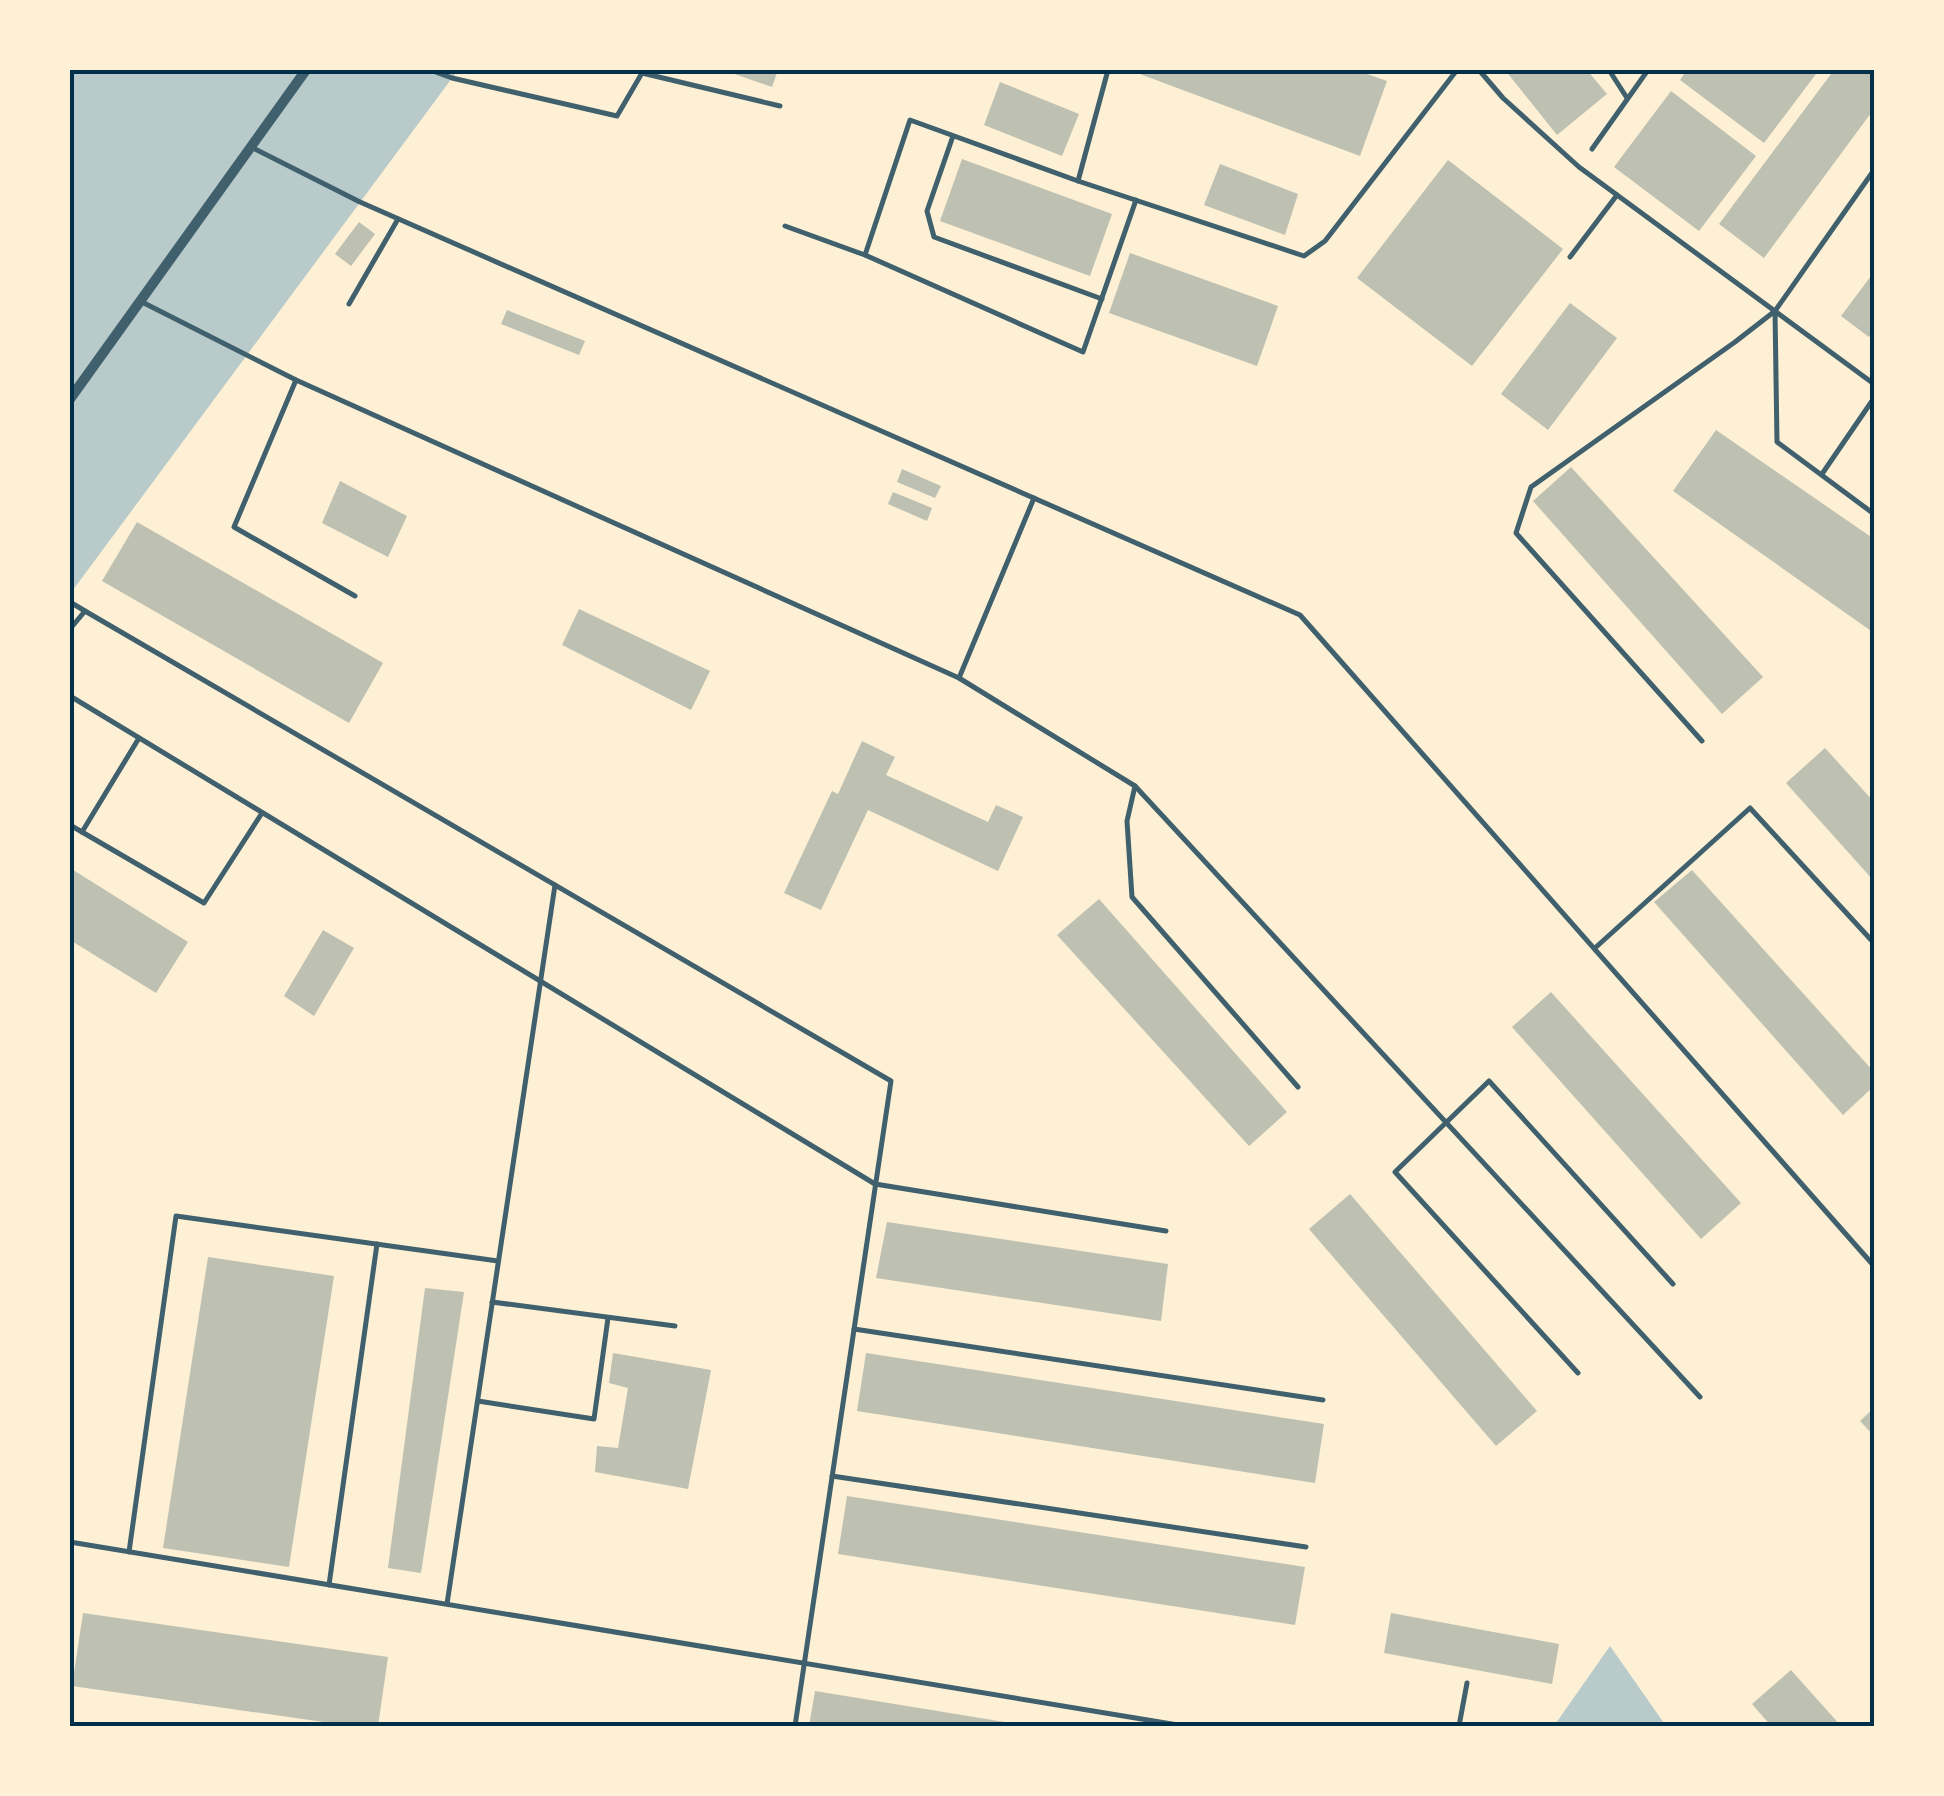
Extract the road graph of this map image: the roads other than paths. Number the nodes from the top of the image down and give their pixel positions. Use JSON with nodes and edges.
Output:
{"nodes":[{"id":1,"x":306,"y":70,"type":"edge"},
{"id":2,"x":430,"y":70,"type":"edge"},
{"id":3,"x":1108,"y":70,"type":"edge"},
{"id":4,"x":1457,"y":70,"type":"edge"},
{"id":5,"x":1479,"y":70,"type":"edge"},
{"id":6,"x":1610,"y":70,"type":"edge"},
{"id":7,"x":1648,"y":70,"type":"edge"},
{"id":8,"x":1628,"y":98,"type":"junction"},
{"id":9,"x":780,"y":106,"type":"dead end"},
{"id":10,"x":953,"y":136,"type":"junction"},
{"id":11,"x":251,"y":147,"type":"junction"},
{"id":12,"x":1592,"y":149,"type":"dead end"},
{"id":13,"x":1874,"y":170,"type":"edge"},
{"id":14,"x":1078,"y":181,"type":"junction"},
{"id":15,"x":1617,"y":195,"type":"junction"},
{"id":16,"x":1136,"y":200,"type":"junction"},
{"id":17,"x":398,"y":218,"type":"junction"},
{"id":18,"x":785,"y":226,"type":"dead end"},
{"id":19,"x":865,"y":256,"type":"junction"},
{"id":20,"x":1570,"y":258,"type":"dead end"},
{"id":21,"x":1102,"y":298,"type":"junction"},
{"id":22,"x":139,"y":300,"type":"junction"},
{"id":23,"x":349,"y":304,"type":"dead end"},
{"id":24,"x":1775,"y":311,"type":"junction"},
{"id":25,"x":296,"y":380,"type":"junction"},
{"id":26,"x":1874,"y":384,"type":"edge"},
{"id":27,"x":1874,"y":398,"type":"edge"},
{"id":28,"x":70,"y":399,"type":"edge"},
{"id":29,"x":1822,"y":475,"type":"junction"},
{"id":30,"x":1034,"y":498,"type":"junction"},
{"id":31,"x":1874,"y":514,"type":"edge"},
{"id":32,"x":356,"y":596,"type":"dead end"},
{"id":33,"x":70,"y":602,"type":"edge"},
{"id":34,"x":85,"y":611,"type":"junction"},
{"id":35,"x":70,"y":629,"type":"edge"},
{"id":36,"x":959,"y":678,"type":"junction"},
{"id":37,"x":70,"y":696,"type":"edge"},
{"id":38,"x":140,"y":738,"type":"junction"},
{"id":39,"x":1702,"y":741,"type":"dead end"},
{"id":40,"x":1136,"y":786,"type":"junction"},
{"id":41,"x":262,"y":813,"type":"junction"},
{"id":42,"x":70,"y":825,"type":"edge"},
{"id":43,"x":82,"y":832,"type":"junction"},
{"id":44,"x":555,"y":885,"type":"junction"},
{"id":45,"x":1874,"y":943,"type":"edge"},
{"id":46,"x":1594,"y":949,"type":"junction"},
{"id":47,"x":540,"y":982,"type":"junction"},
{"id":48,"x":1298,"y":1088,"type":"dead end"},
{"id":49,"x":1445,"y":1121,"type":"junction"},
{"id":50,"x":875,"y":1184,"type":"junction"},
{"id":51,"x":1166,"y":1231,"type":"dead end"},
{"id":52,"x":377,"y":1244,"type":"junction"},
{"id":53,"x":498,"y":1262,"type":"junction"},
{"id":54,"x":1874,"y":1266,"type":"edge"},
{"id":55,"x":1673,"y":1284,"type":"dead end"},
{"id":56,"x":492,"y":1302,"type":"junction"},
{"id":57,"x":608,"y":1318,"type":"junction"},
{"id":58,"x":675,"y":1326,"type":"dead end"},
{"id":59,"x":854,"y":1329,"type":"junction"},
{"id":60,"x":1578,"y":1373,"type":"dead end"},
{"id":61,"x":1700,"y":1397,"type":"dead end"},
{"id":62,"x":1323,"y":1400,"type":"dead end"},
{"id":63,"x":478,"y":1402,"type":"junction"},
{"id":64,"x":832,"y":1476,"type":"junction"},
{"id":65,"x":70,"y":1542,"type":"edge"},
{"id":66,"x":1306,"y":1547,"type":"dead end"},
{"id":67,"x":129,"y":1552,"type":"junction"},
{"id":68,"x":329,"y":1585,"type":"junction"},
{"id":69,"x":447,"y":1605,"type":"junction"},
{"id":70,"x":804,"y":1663,"type":"junction"},
{"id":71,"x":1467,"y":1683,"type":"dead end"},
{"id":72,"x":795,"y":1726,"type":"edge"},
{"id":73,"x":1184,"y":1726,"type":"edge"},
{"id":74,"x":1459,"y":1726,"type":"edge"}],
"edges":[{"from":1,"to":11,"type":"street"},
{"from":2,"to":9,"type":"lane"},
{"from":3,"to":14,"type":"lane"},
{"from":4,"to":16,"type":"lane"},
{"from":5,"to":15,"type":"lane"},
{"from":6,"to":8,"type":"lane"},
{"from":7,"to":8,"type":"lane"},
{"from":8,"to":12,"type":"lane"},
{"from":10,"to":14,"type":"lane"},
{"from":10,"to":19,"type":"lane"},
{"from":10,"to":21,"type":"lane"},
{"from":11,"to":17,"type":"lane"},
{"from":11,"to":22,"type":"street"},
{"from":13,"to":24,"type":"lane"},
{"from":14,"to":16,"type":"lane"},
{"from":15,"to":20,"type":"lane"},
{"from":15,"to":24,"type":"lane"},
{"from":16,"to":21,"type":"lane"},
{"from":17,"to":23,"type":"lane"},
{"from":17,"to":30,"type":"lane"},
{"from":18,"to":19,"type":"lane"},
{"from":19,"to":21,"type":"lane"},
{"from":22,"to":25,"type":"lane"},
{"from":22,"to":28,"type":"street"},
{"from":24,"to":26,"type":"lane"},
{"from":24,"to":29,"type":"lane"},
{"from":24,"to":39,"type":"lane"},
{"from":25,"to":32,"type":"lane"},
{"from":25,"to":36,"type":"lane"},
{"from":27,"to":29,"type":"lane"},
{"from":29,"to":31,"type":"lane"},
{"from":30,"to":36,"type":"lane"},
{"from":30,"to":46,"type":"lane"},
{"from":33,"to":34,"type":"lane"},
{"from":34,"to":35,"type":"lane"},
{"from":34,"to":44,"type":"lane"},
{"from":36,"to":40,"type":"lane"},
{"from":37,"to":38,"type":"lane"},
{"from":38,"to":41,"type":"lane"},
{"from":38,"to":43,"type":"lane"},
{"from":40,"to":48,"type":"lane"},
{"from":40,"to":49,"type":"lane"},
{"from":41,"to":43,"type":"lane"},
{"from":41,"to":47,"type":"lane"},
{"from":42,"to":43,"type":"lane"},
{"from":44,"to":47,"type":"lane"},
{"from":44,"to":50,"type":"lane"},
{"from":45,"to":46,"type":"lane"},
{"from":46,"to":54,"type":"lane"},
{"from":47,"to":50,"type":"lane"},
{"from":47,"to":53,"type":"lane"},
{"from":49,"to":55,"type":"lane"},
{"from":49,"to":60,"type":"lane"},
{"from":49,"to":61,"type":"lane"},
{"from":50,"to":51,"type":"lane"},
{"from":50,"to":59,"type":"lane"},
{"from":52,"to":53,"type":"lane"},
{"from":52,"to":67,"type":"lane"},
{"from":52,"to":68,"type":"lane"},
{"from":53,"to":56,"type":"lane"},
{"from":56,"to":57,"type":"lane"},
{"from":56,"to":63,"type":"lane"},
{"from":57,"to":58,"type":"lane"},
{"from":57,"to":63,"type":"lane"},
{"from":59,"to":62,"type":"lane"},
{"from":59,"to":64,"type":"lane"},
{"from":63,"to":69,"type":"lane"},
{"from":64,"to":66,"type":"lane"},
{"from":64,"to":70,"type":"lane"},
{"from":65,"to":67,"type":"lane"},
{"from":67,"to":68,"type":"lane"},
{"from":68,"to":69,"type":"lane"},
{"from":69,"to":70,"type":"lane"},
{"from":70,"to":72,"type":"lane"},
{"from":70,"to":73,"type":"lane"},
{"from":71,"to":74,"type":"lane"}]}
